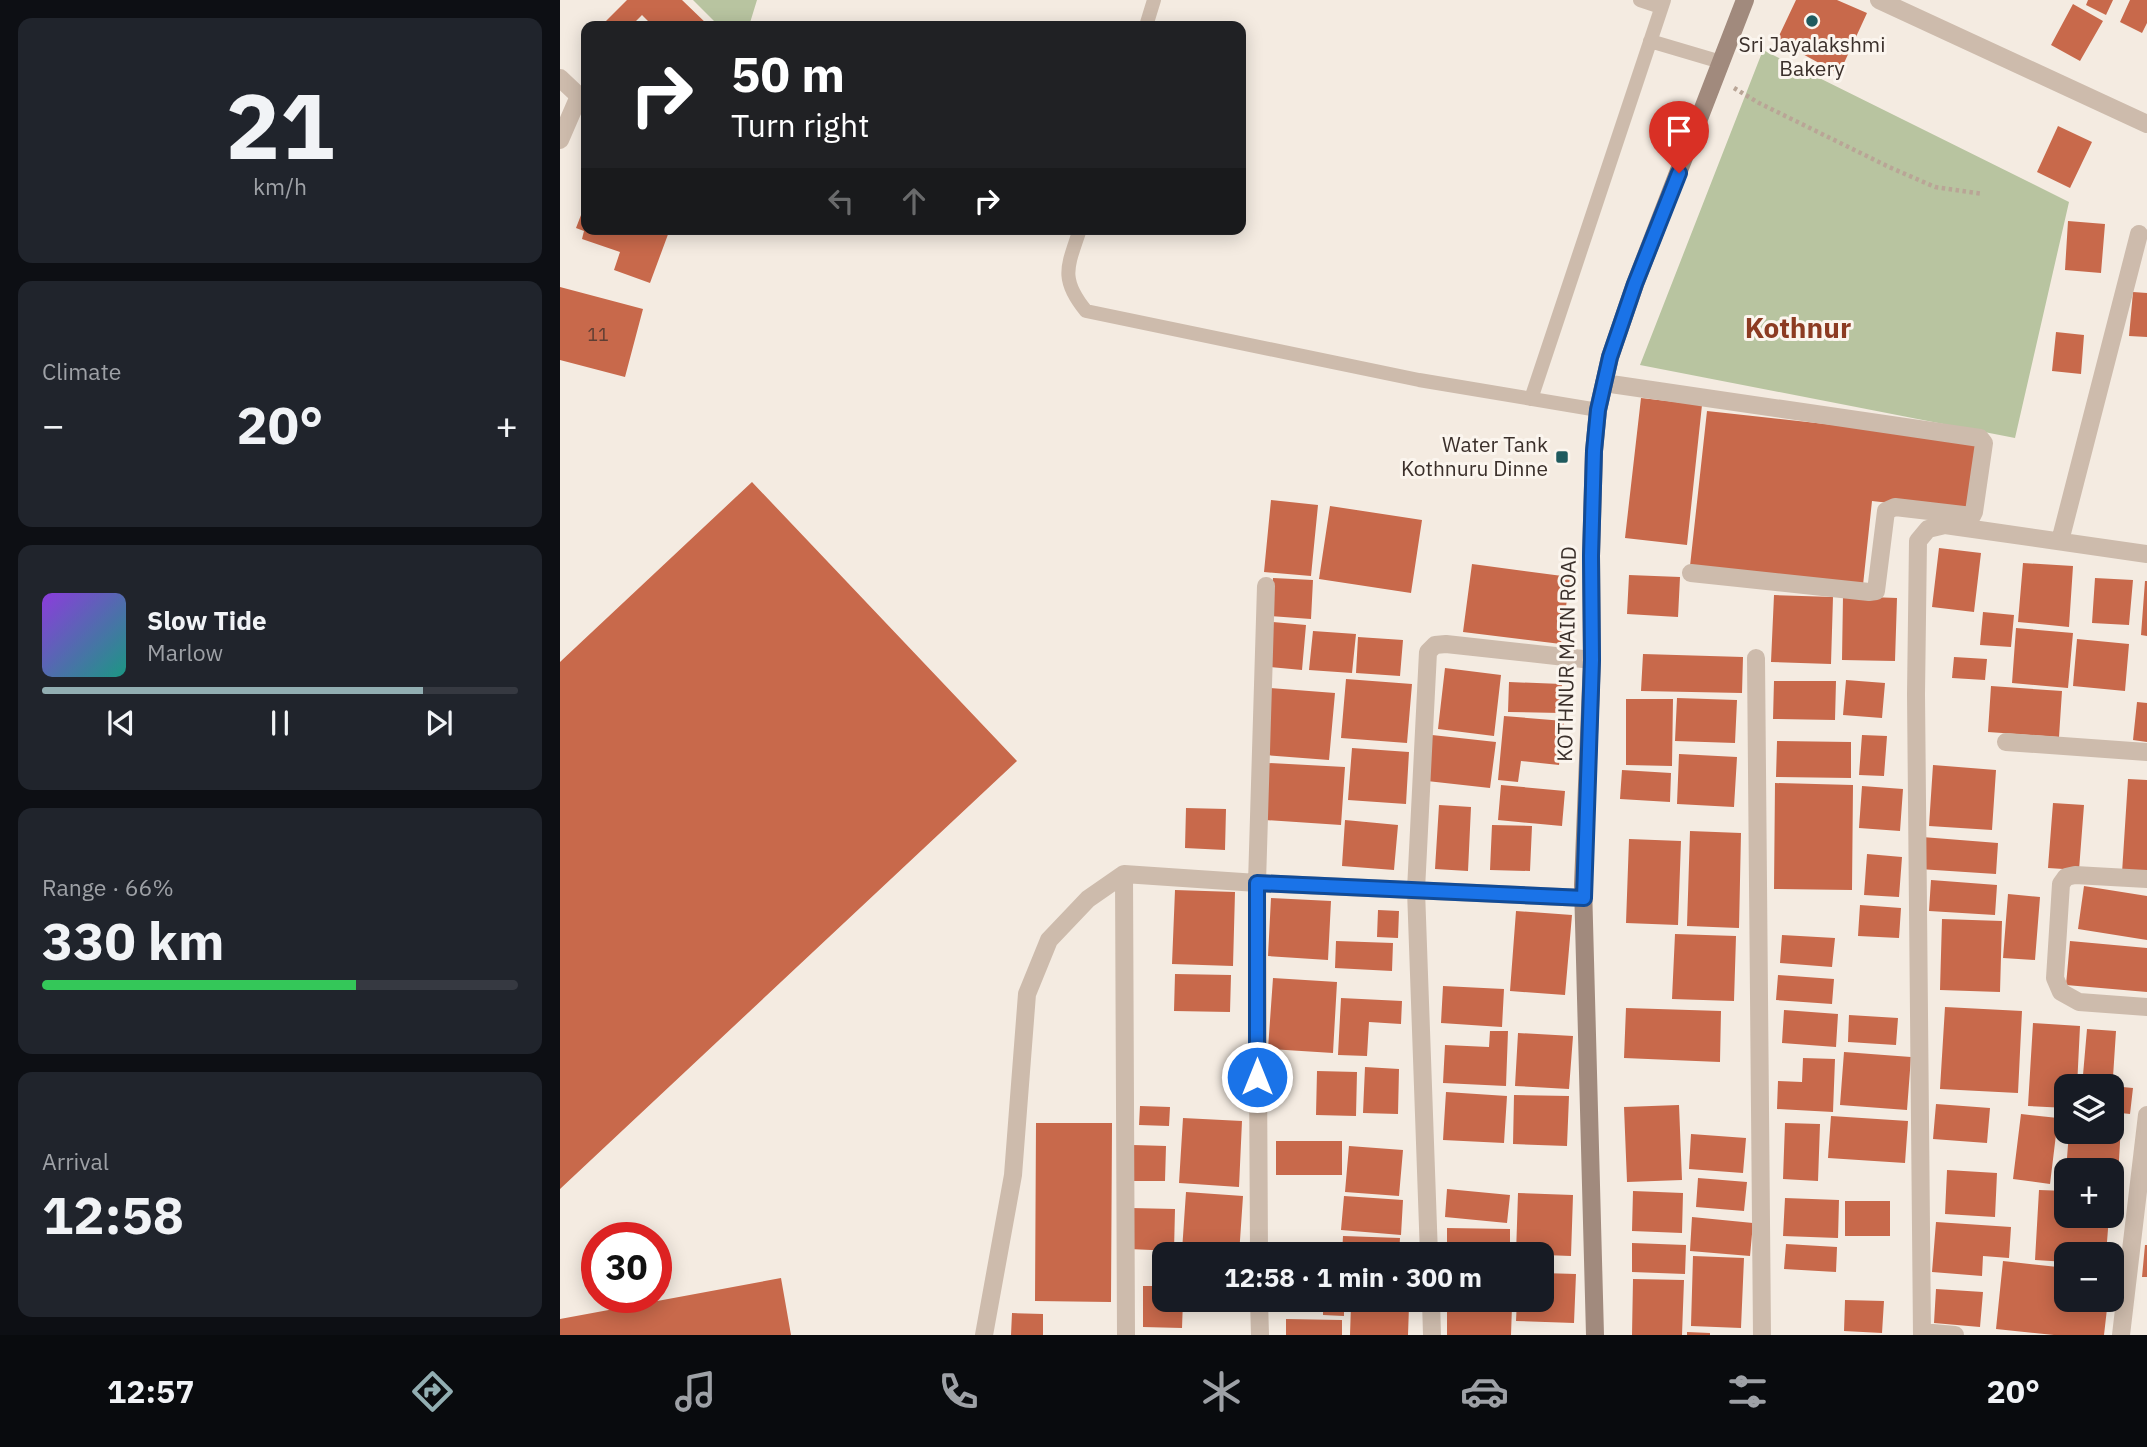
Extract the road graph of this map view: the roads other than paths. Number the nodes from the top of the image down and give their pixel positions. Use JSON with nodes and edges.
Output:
{"nodes":[{"id":1,"x":1154,"y":0,"type":"edge"},
{"id":2,"x":1640,"y":0,"type":"edge"},
{"id":3,"x":1745,"y":0,"type":"edge"},
{"id":4,"x":1879,"y":0,"type":"edge"},
{"id":5,"x":1662,"y":3,"type":"edge"},
{"id":6,"x":1148,"y":21,"type":"edge"},
{"id":7,"x":1650,"y":41,"type":"junction"},
{"id":8,"x":1718,"y":70,"type":"junction"},
{"id":9,"x":560,"y":78,"type":"edge"},
{"id":10,"x":2147,"y":124,"type":"edge"},
{"id":11,"x":560,"y":140,"type":"edge"},
{"id":12,"x":2139,"y":234,"type":"dead end"},
{"id":13,"x":1078,"y":235,"type":"edge"},
{"id":14,"x":1604,"y":383,"type":"junction"},
{"id":15,"x":1531,"y":399,"type":"junction"},
{"id":16,"x":1598,"y":410,"type":"junction"},
{"id":17,"x":2060,"y":541,"type":"junction"},
{"id":18,"x":2147,"y":554,"type":"edge"},
{"id":19,"x":1690,"y":573,"type":"dead end"},
{"id":20,"x":1266,"y":586,"type":"dead end"},
{"id":21,"x":1756,"y":658,"type":"dead end"},
{"id":22,"x":1592,"y":660,"type":"junction"},
{"id":23,"x":2006,"y":742,"type":"dead end"},
{"id":24,"x":2147,"y":752,"type":"edge"},
{"id":25,"x":1124,"y":874,"type":"junction"},
{"id":26,"x":2147,"y":879,"type":"edge"},
{"id":27,"x":1257,"y":883,"type":"junction"},
{"id":28,"x":1416,"y":890,"type":"junction"},
{"id":29,"x":1584,"y":898,"type":"junction"},
{"id":30,"x":2147,"y":1007,"type":"edge"},
{"id":31,"x":2147,"y":1115,"type":"edge"},
{"id":32,"x":1259,"y":1242,"type":"edge"},
{"id":33,"x":1429,"y":1242,"type":"edge"},
{"id":34,"x":1259,"y":1312,"type":"edge"},
{"id":35,"x":1431,"y":1312,"type":"edge"},
{"id":36,"x":1922,"y":1334,"type":"edge"},
{"id":37,"x":984,"y":1335,"type":"edge"},
{"id":38,"x":1126,"y":1335,"type":"edge"},
{"id":39,"x":1260,"y":1335,"type":"edge"},
{"id":40,"x":1432,"y":1335,"type":"edge"},
{"id":41,"x":1595,"y":1335,"type":"edge"},
{"id":42,"x":1762,"y":1335,"type":"edge"},
{"id":43,"x":1955,"y":1335,"type":"edge"},
{"id":44,"x":2120,"y":1335,"type":"edge"}],
"edges":[{"from":1,"to":6,"type":"lane"},
{"from":2,"to":5,"type":"lane"},
{"from":3,"to":8,"type":"main road","name":"KOTHNUR MAIN ROAD"},
{"from":4,"to":10,"type":"street"},
{"from":5,"to":7,"type":"lane"},
{"from":7,"to":8,"type":"lane"},
{"from":7,"to":15,"type":"lane"},
{"from":8,"to":14,"type":"main road","name":"KOTHNUR MAIN ROAD"},
{"from":9,"to":11,"type":"street"},
{"from":12,"to":17,"type":"street"},
{"from":13,"to":15,"type":"lane"},
{"from":14,"to":16,"type":"main road","name":"KOTHNUR MAIN ROAD"},
{"from":14,"to":19,"type":"street"},
{"from":15,"to":16,"type":"lane"},
{"from":16,"to":22,"type":"main road","name":"KOTHNUR MAIN ROAD"},
{"from":17,"to":18,"type":"street"},
{"from":17,"to":36,"type":"street"},
{"from":20,"to":27,"type":"street"},
{"from":21,"to":42,"type":"street"},
{"from":22,"to":28,"type":"street"},
{"from":22,"to":29,"type":"main road","name":"KOTHNUR MAIN ROAD"},
{"from":23,"to":24,"type":"street"},
{"from":25,"to":27,"type":"street"},
{"from":25,"to":37,"type":"street"},
{"from":25,"to":38,"type":"street"},
{"from":26,"to":30,"type":"street"},
{"from":27,"to":28,"type":"street"},
{"from":27,"to":32,"type":"street"},
{"from":28,"to":29,"type":"street"},
{"from":28,"to":33,"type":"street"},
{"from":29,"to":41,"type":"main road","name":"KOTHNUR MAIN ROAD"},
{"from":31,"to":44,"type":"street"},
{"from":34,"to":39,"type":"street"},
{"from":35,"to":40,"type":"street"},
{"from":36,"to":43,"type":"street"}]}
